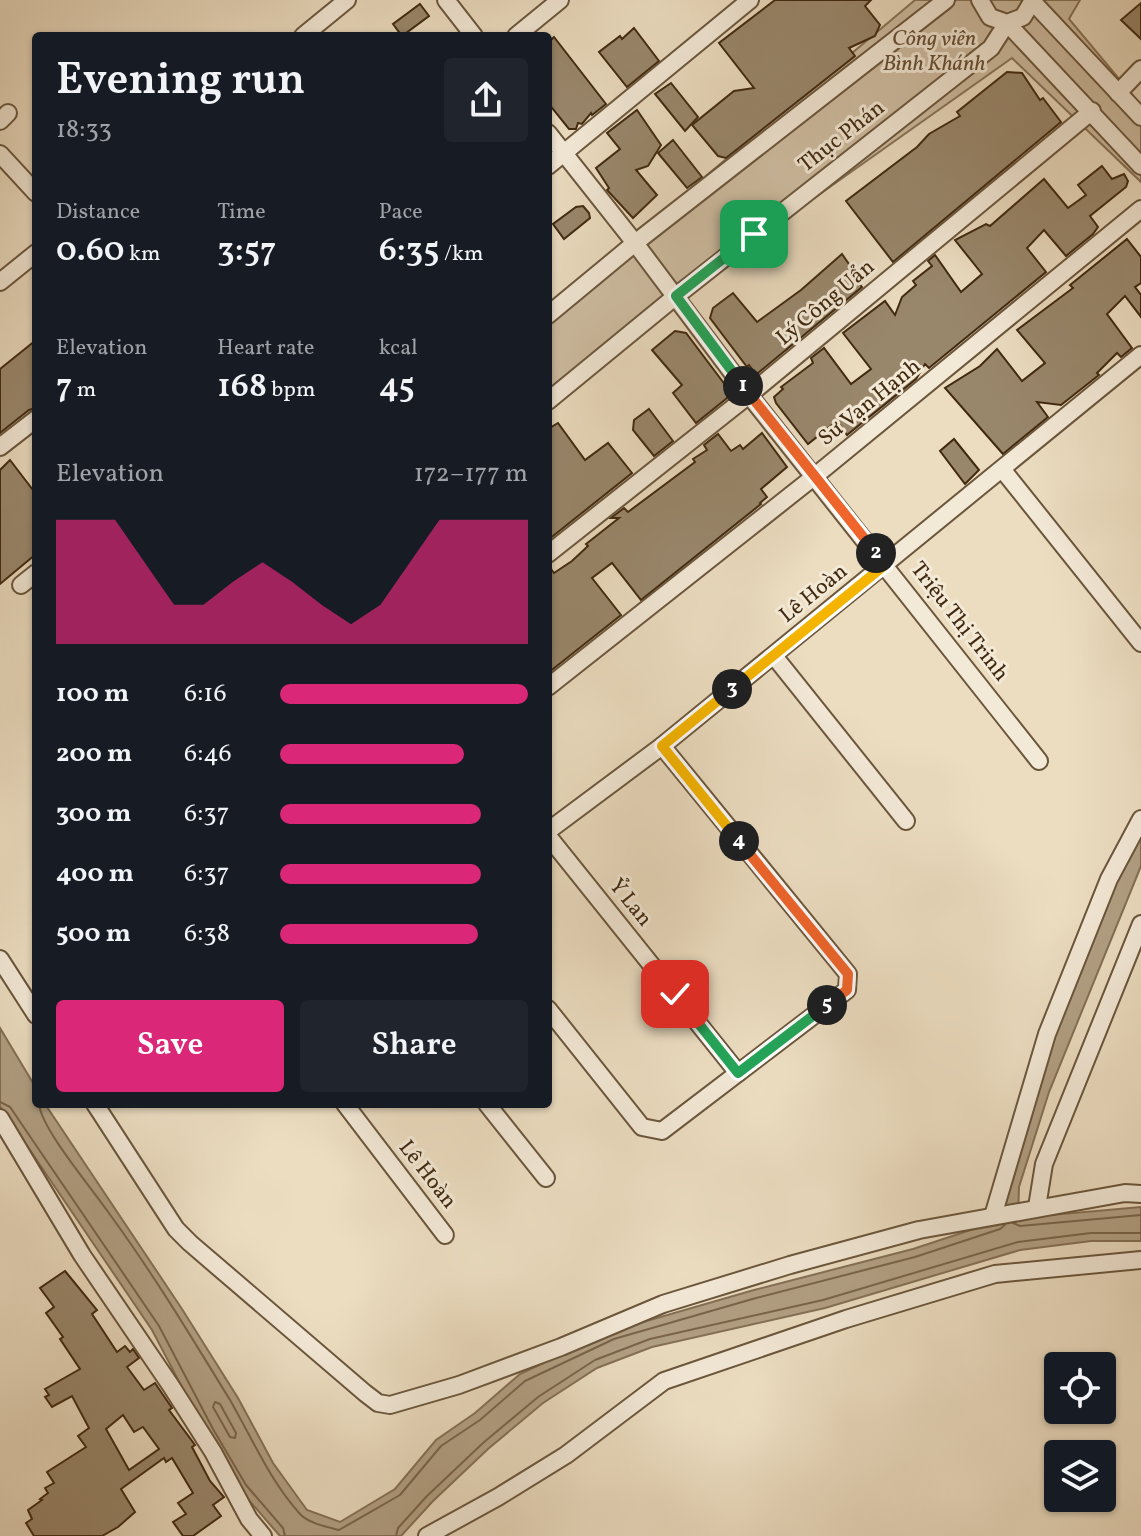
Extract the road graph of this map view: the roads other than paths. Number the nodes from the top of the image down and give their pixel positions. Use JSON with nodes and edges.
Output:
{"nodes":[{"id":1,"x":347,"y":0,"type":"edge"},
{"id":2,"x":446,"y":0,"type":"edge"},
{"id":3,"x":560,"y":0,"type":"edge"},
{"id":4,"x":750,"y":0,"type":"edge"},
{"id":5,"x":946,"y":0,"type":"edge"},
{"id":6,"x":980,"y":0,"type":"edge"},
{"id":7,"x":1033,"y":1,"type":"edge"},
{"id":8,"x":1007,"y":23,"type":"junction"},
{"id":9,"x":308,"y":32,"type":"edge"},
{"id":10,"x":471,"y":32,"type":"edge"},
{"id":11,"x":521,"y":32,"type":"edge"},
{"id":12,"x":1141,"y":69,"type":"edge"},
{"id":13,"x":1118,"y":93,"type":"junction"},
{"id":14,"x":1092,"y":111,"type":"junction"},
{"id":15,"x":1141,"y":117,"type":"edge"},
{"id":16,"x":552,"y":138,"type":"edge"},
{"id":17,"x":564,"y":153,"type":"junction"},
{"id":18,"x":0,"y":154,"type":"edge"},
{"id":19,"x":552,"y":163,"type":"edge"},
{"id":20,"x":1141,"y":166,"type":"edge"},
{"id":21,"x":32,"y":189,"type":"edge"},
{"id":22,"x":1141,"y":209,"type":"edge"},
{"id":23,"x":635,"y":243,"type":"junction"},
{"id":24,"x":32,"y":256,"type":"edge"},
{"id":25,"x":0,"y":282,"type":"edge"},
{"id":26,"x":676,"y":296,"type":"junction"},
{"id":27,"x":552,"y":312,"type":"edge"},
{"id":28,"x":1141,"y":355,"type":"edge"},
{"id":29,"x":749,"y":395,"type":"junction"},
{"id":30,"x":552,"y":398,"type":"edge"},
{"id":31,"x":32,"y":422,"type":"edge"},
{"id":32,"x":0,"y":447,"type":"edge"},
{"id":33,"x":1002,"y":469,"type":"junction"},
{"id":34,"x":815,"y":476,"type":"junction"},
{"id":35,"x":552,"y":551,"type":"edge"},
{"id":36,"x":886,"y":564,"type":"junction"},
{"id":37,"x":32,"y":576,"type":"edge"},
{"id":38,"x":21,"y":585,"type":"dead end"},
{"id":39,"x":1141,"y":643,"type":"edge"},
{"id":40,"x":774,"y":656,"type":"junction"},
{"id":41,"x":552,"y":684,"type":"edge"},
{"id":42,"x":662,"y":746,"type":"junction"},
{"id":43,"x":1039,"y":761,"type":"dead end"},
{"id":44,"x":1141,"y":819,"type":"edge"},
{"id":45,"x":906,"y":821,"type":"dead end"},
{"id":46,"x":552,"y":831,"type":"edge"},
{"id":47,"x":552,"y":839,"type":"edge"},
{"id":48,"x":1141,"y":924,"type":"edge"},
{"id":49,"x":0,"y":959,"type":"edge"},
{"id":50,"x":32,"y":1009,"type":"edge"},
{"id":51,"x":552,"y":1014,"type":"edge"},
{"id":52,"x":738,"y":1073,"type":"junction"},
{"id":53,"x":98,"y":1108,"type":"edge"},
{"id":54,"x":348,"y":1108,"type":"edge"},
{"id":55,"x":490,"y":1108,"type":"edge"},
{"id":56,"x":0,"y":1118,"type":"edge"},
{"id":57,"x":546,"y":1178,"type":"dead end"},
{"id":58,"x":1141,"y":1194,"type":"edge"},
{"id":59,"x":1031,"y":1208,"type":"junction"},
{"id":60,"x":995,"y":1216,"type":"junction"},
{"id":61,"x":445,"y":1235,"type":"dead end"},
{"id":62,"x":1141,"y":1260,"type":"edge"},
{"id":63,"x":263,"y":1536,"type":"edge"},
{"id":64,"x":427,"y":1536,"type":"edge"}],
"edges":[{"from":1,"to":9,"type":"street"},
{"from":2,"to":10,"type":"street"},
{"from":3,"to":11,"type":"street"},
{"from":4,"to":17,"type":"street"},
{"from":5,"to":23,"type":"street","name":"Thục Phán"},
{"from":6,"to":8,"type":"street"},
{"from":7,"to":8,"type":"street","name":"Thục Phán"},
{"from":7,"to":13,"type":"street"},
{"from":8,"to":14,"type":"street"},
{"from":8,"to":26,"type":"street","name":"Thục Phán"},
{"from":12,"to":13,"type":"street"},
{"from":13,"to":15,"type":"street"},
{"from":14,"to":20,"type":"street"},
{"from":14,"to":29,"type":"street","name":"Lý Công Uẩn"},
{"from":16,"to":17,"type":"street","name":"Triệu Thị Trinh"},
{"from":17,"to":19,"type":"street"},
{"from":17,"to":23,"type":"street","name":"Triệu Thị Trinh"},
{"from":18,"to":21,"type":"street"},
{"from":22,"to":34,"type":"street","name":"Sư Vạn Hạnh"},
{"from":23,"to":26,"type":"street","name":"Triệu Thị Trinh"},
{"from":23,"to":27,"type":"street","name":"Thục Phán"},
{"from":24,"to":25,"type":"street"},
{"from":26,"to":29,"type":"street","name":"Triệu Thị Trinh"},
{"from":26,"to":30,"type":"street","name":"Thục Phán"},
{"from":28,"to":33,"type":"street","name":"Lê Hoàn"},
{"from":29,"to":34,"type":"street","name":"Triệu Thị Trinh"},
{"from":29,"to":35,"type":"street","name":"Lý Công Uẩn"},
{"from":31,"to":32,"type":"street"},
{"from":33,"to":36,"type":"street","name":"Lê Hoàn"},
{"from":33,"to":39,"type":"street"},
{"from":34,"to":36,"type":"street","name":"Triệu Thị Trinh"},
{"from":34,"to":41,"type":"street","name":"Sư Vạn Hạnh"},
{"from":36,"to":40,"type":"street","name":"Lê Hoàn"},
{"from":36,"to":43,"type":"street","name":"Triệu Thị Trinh"},
{"from":37,"to":38,"type":"street"},
{"from":40,"to":42,"type":"street","name":"Lê Hoàn"},
{"from":40,"to":45,"type":"street"},
{"from":42,"to":46,"type":"street","name":"Lê Hoàn"},
{"from":42,"to":52,"type":"street"},
{"from":44,"to":60,"type":"street"},
{"from":47,"to":52,"type":"street","name":"Ỷ Lan"},
{"from":48,"to":59,"type":"street"},
{"from":49,"to":50,"type":"street"},
{"from":51,"to":52,"type":"street"},
{"from":53,"to":60,"type":"street"},
{"from":54,"to":61,"type":"street","name":"Lê Hoàn"},
{"from":55,"to":57,"type":"street"},
{"from":56,"to":63,"type":"street"},
{"from":58,"to":59,"type":"street"},
{"from":59,"to":60,"type":"street"},
{"from":62,"to":64,"type":"street"}]}
